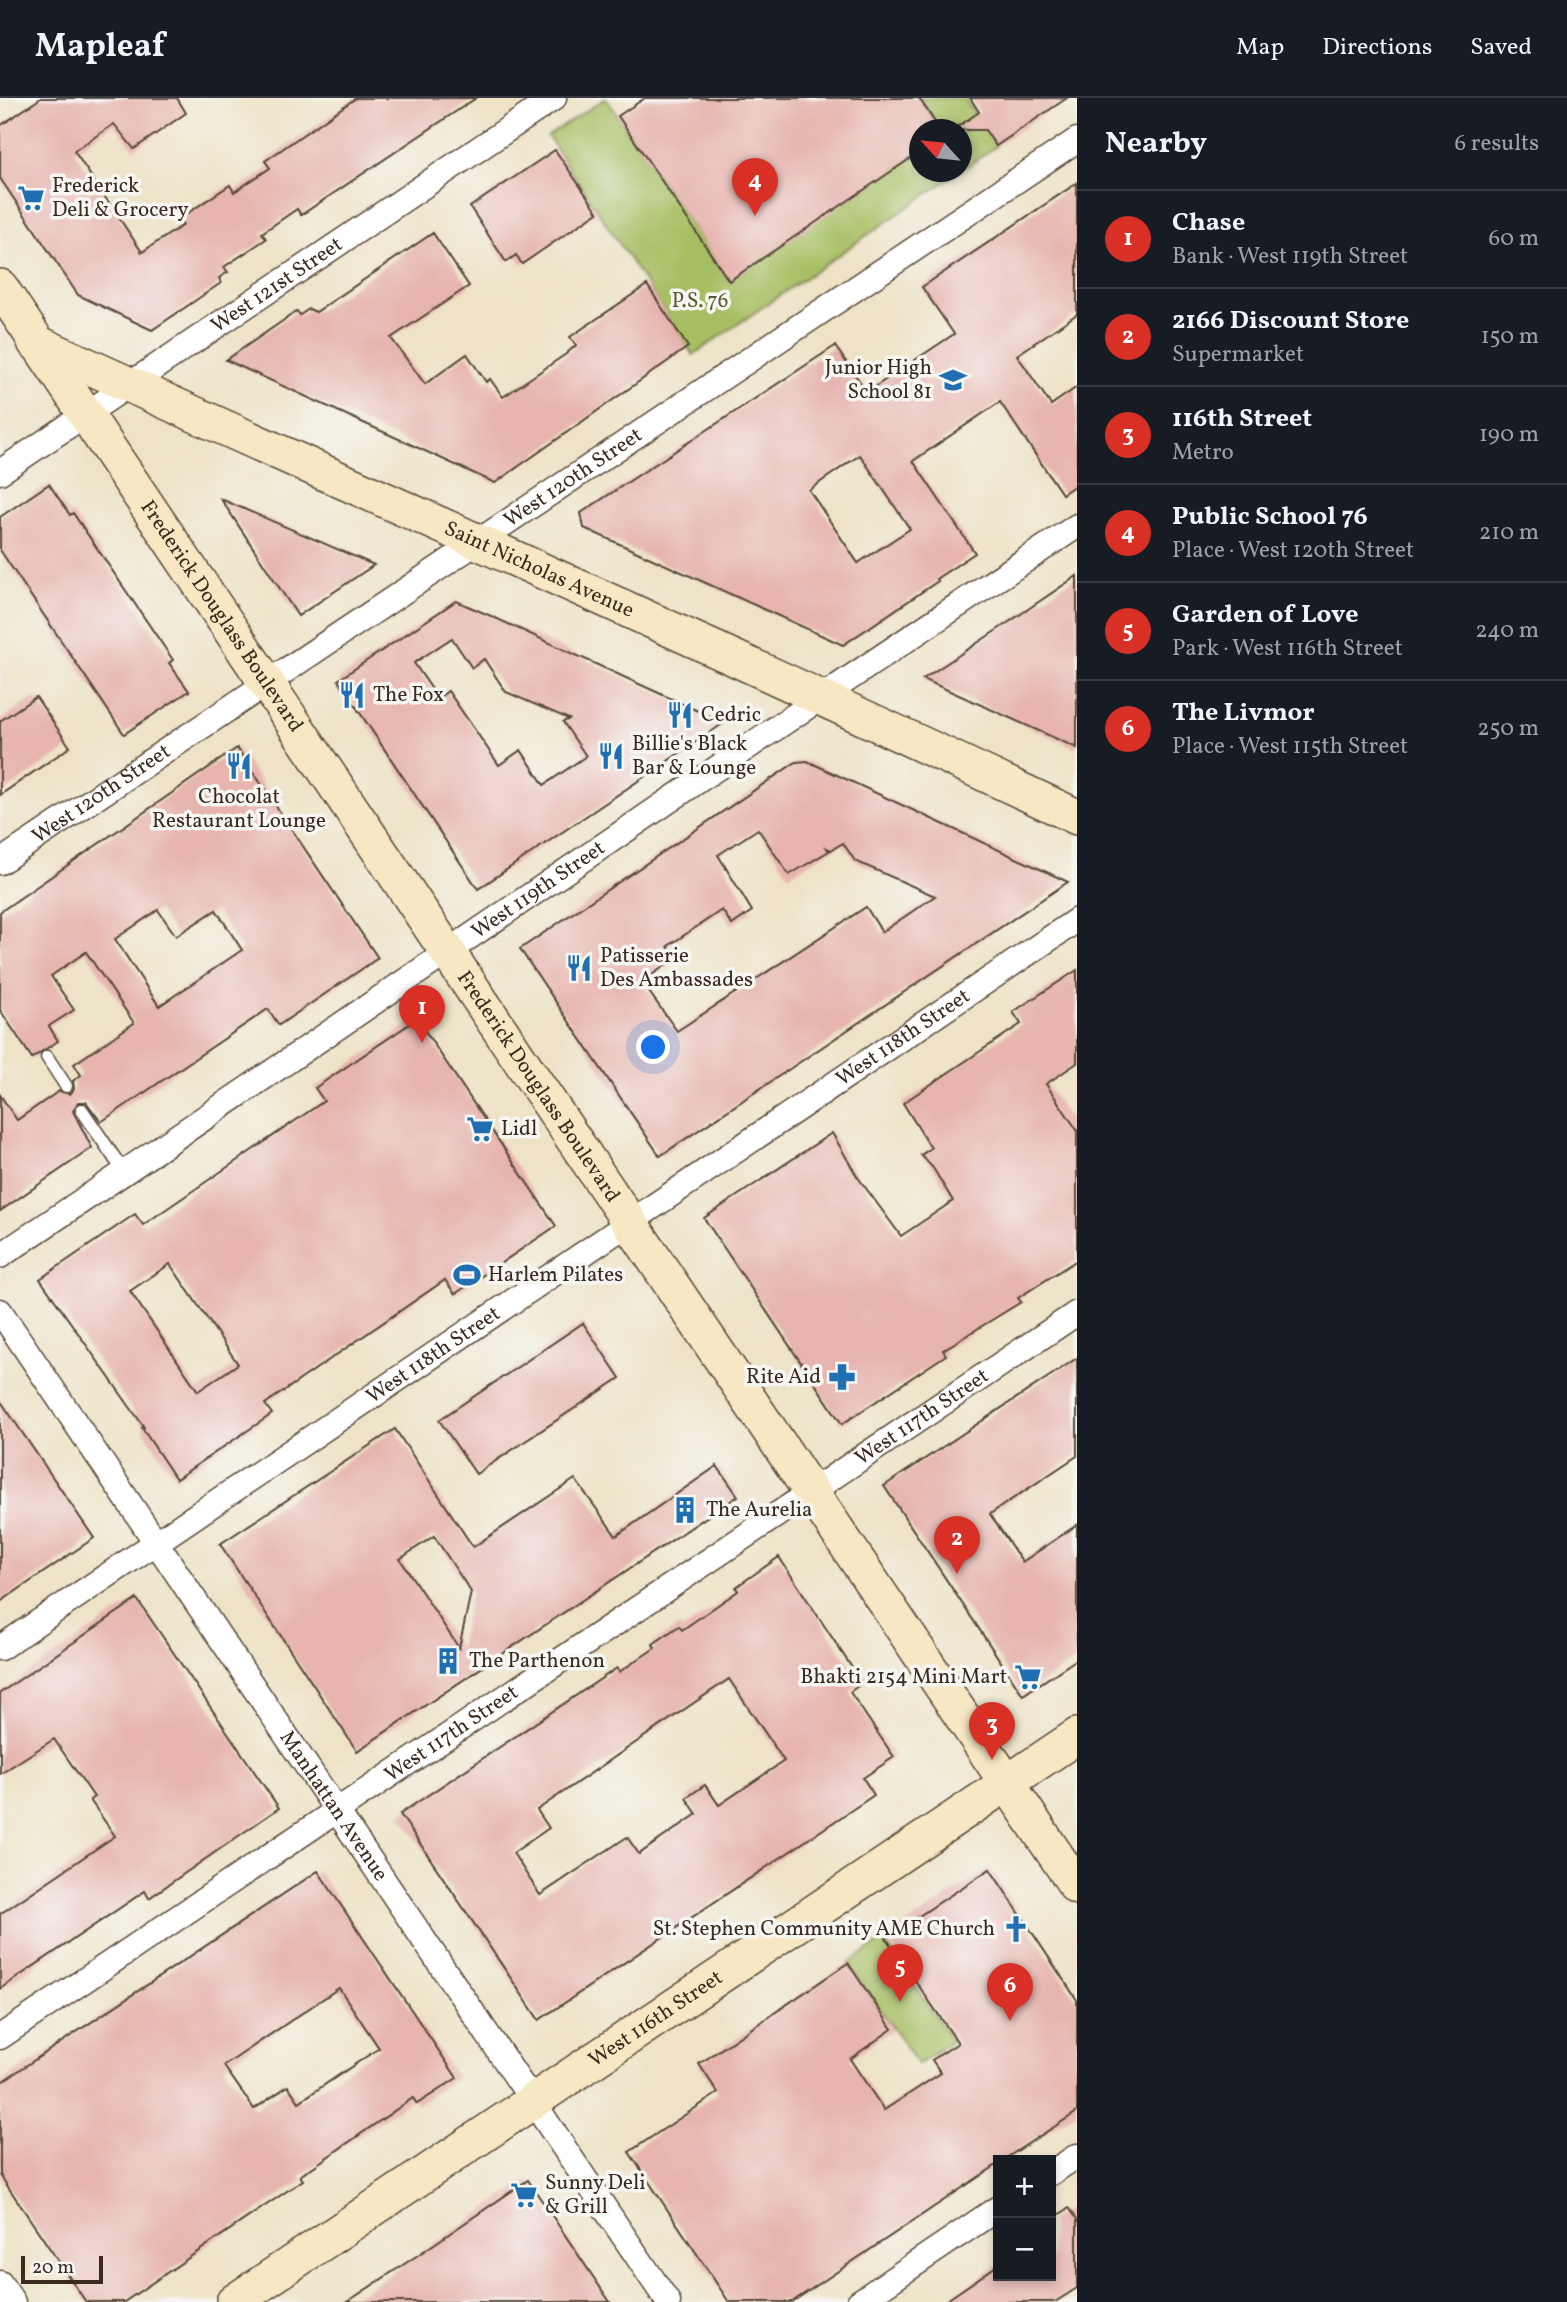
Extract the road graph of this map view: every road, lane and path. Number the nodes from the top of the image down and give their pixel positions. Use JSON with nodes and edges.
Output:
{"nodes":[{"id":1,"x":554,"y":98,"type":"edge"},
{"id":2,"x":1077,"y":140,"type":"edge"},
{"id":3,"x":0,"y":287,"type":"edge"},
{"id":4,"x":0,"y":327,"type":"edge"},
{"id":5,"x":37,"y":343,"type":"junction"},
{"id":6,"x":130,"y":385,"type":"junction"},
{"id":7,"x":86,"y":415,"type":"junction"},
{"id":8,"x":0,"y":472,"type":"edge"},
{"id":9,"x":1077,"y":526,"type":"edge"},
{"id":10,"x":476,"y":544,"type":"junction"},
{"id":11,"x":266,"y":684,"type":"junction"},
{"id":12,"x":820,"y":696,"type":"junction"},
{"id":13,"x":1077,"y":817,"type":"edge"},
{"id":14,"x":0,"y":862,"type":"edge"},
{"id":15,"x":1077,"y":920,"type":"edge"},
{"id":16,"x":449,"y":954,"type":"junction"},
{"id":17,"x":47,"y":1056,"type":"dead end"},
{"id":18,"x":66,"y":1086,"type":"dead end"},
{"id":19,"x":82,"y":1110,"type":"dead end"},
{"id":20,"x":124,"y":1172,"type":"junction"},
{"id":21,"x":629,"y":1221,"type":"junction"},
{"id":22,"x":0,"y":1256,"type":"edge"},
{"id":23,"x":0,"y":1311,"type":"edge"},
{"id":24,"x":1077,"y":1313,"type":"edge"},
{"id":25,"x":812,"y":1492,"type":"junction"},
{"id":26,"x":156,"y":1543,"type":"junction"},
{"id":27,"x":0,"y":1648,"type":"edge"},
{"id":28,"x":1077,"y":1736,"type":"edge"},
{"id":29,"x":1007,"y":1783,"type":"junction"},
{"id":30,"x":335,"y":1813,"type":"junction"},
{"id":31,"x":1077,"y":1887,"type":"edge"},
{"id":32,"x":0,"y":2037,"type":"edge"},
{"id":33,"x":533,"y":2103,"type":"junction"},
{"id":34,"x":1077,"y":2155,"type":"edge"},
{"id":35,"x":1056,"y":2170,"type":"edge"},
{"id":36,"x":993,"y":2211,"type":"edge"},
{"id":37,"x":0,"y":2283,"type":"edge"},
{"id":38,"x":13,"y":2302,"type":"edge"},
{"id":39,"x":234,"y":2302,"type":"edge"},
{"id":40,"x":668,"y":2302,"type":"edge"},
{"id":41,"x":859,"y":2302,"type":"edge"}],
"edges":[{"from":1,"to":6,"type":"street","name":"West 121st Street"},
{"from":2,"to":10,"type":"street","name":"West 120th Street"},
{"from":3,"to":5,"type":"main road","name":"Frederick Douglass Boulevard"},
{"from":4,"to":5,"type":"main road","name":"Saint Nicholas Avenue"},
{"from":5,"to":6,"type":"main road","name":"Saint Nicholas Avenue"},
{"from":5,"to":7,"type":"main road","name":"Frederick Douglass Boulevard"},
{"from":6,"to":7,"type":"street","name":"West 121st Street"},
{"from":6,"to":10,"type":"main road","name":"Saint Nicholas Avenue"},
{"from":7,"to":8,"type":"street","name":"West 121st Street"},
{"from":7,"to":11,"type":"main road","name":"Frederick Douglass Boulevard"},
{"from":9,"to":12,"type":"street","name":"West 119th Street"},
{"from":10,"to":11,"type":"street","name":"West 120th Street"},
{"from":10,"to":12,"type":"main road","name":"Saint Nicholas Avenue"},
{"from":11,"to":14,"type":"street","name":"West 120th Street"},
{"from":11,"to":16,"type":"main road","name":"Frederick Douglass Boulevard"},
{"from":12,"to":13,"type":"main road","name":"Saint Nicholas Avenue"},
{"from":12,"to":16,"type":"street","name":"West 119th Street"},
{"from":15,"to":21,"type":"street","name":"West 118th Street"},
{"from":16,"to":20,"type":"street","name":"West 119th Street"},
{"from":16,"to":21,"type":"main road","name":"Frederick Douglass Boulevard"},
{"from":17,"to":18,"type":"lane"},
{"from":19,"to":20,"type":"lane"},
{"from":20,"to":22,"type":"street","name":"West 119th Street"},
{"from":21,"to":25,"type":"main road","name":"Frederick Douglass Boulevard"},
{"from":21,"to":26,"type":"street","name":"West 118th Street"},
{"from":23,"to":26,"type":"street","name":"Manhattan Avenue"},
{"from":24,"to":25,"type":"street","name":"West 117th Street"},
{"from":25,"to":29,"type":"main road","name":"Frederick Douglass Boulevard"},
{"from":25,"to":30,"type":"street","name":"West 117th Street"},
{"from":26,"to":27,"type":"street","name":"West 118th Street"},
{"from":26,"to":30,"type":"street","name":"Manhattan Avenue"},
{"from":28,"to":29,"type":"main road","name":"West 116th Street"},
{"from":29,"to":31,"type":"main road","name":"Frederick Douglass Boulevard"},
{"from":29,"to":33,"type":"main road","name":"West 116th Street"},
{"from":30,"to":32,"type":"street","name":"West 117th Street"},
{"from":30,"to":33,"type":"street","name":"Manhattan Avenue"},
{"from":33,"to":39,"type":"main road","name":"West 116th Street"},
{"from":33,"to":40,"type":"street","name":"Manhattan Avenue"},
{"from":34,"to":35,"type":"street"},
{"from":36,"to":41,"type":"street"},
{"from":37,"to":38,"type":"street"}]}
